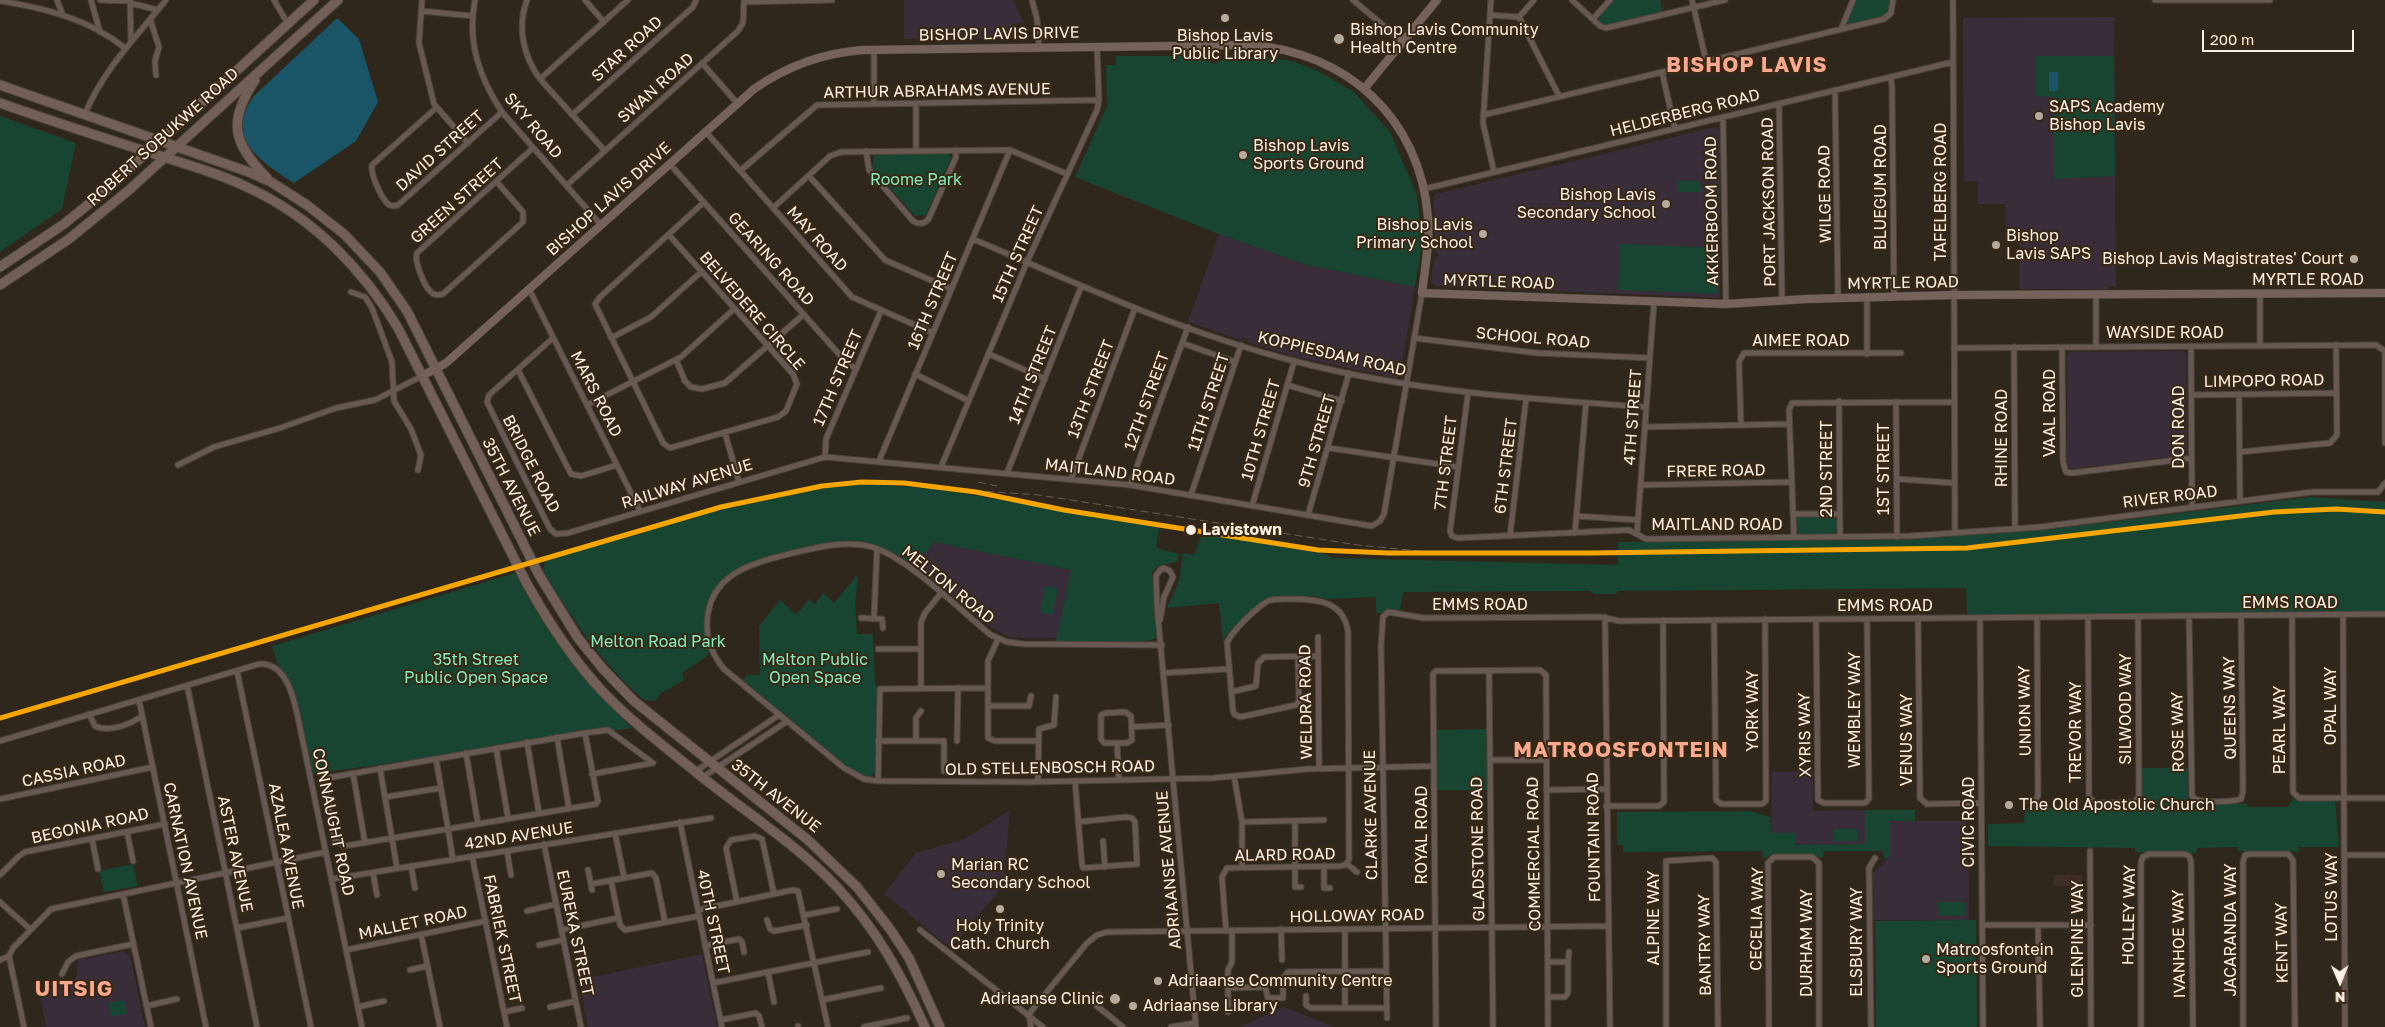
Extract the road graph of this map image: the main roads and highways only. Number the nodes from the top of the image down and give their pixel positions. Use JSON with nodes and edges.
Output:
{"nodes":[{"id":1,"x":314,"y":0,"type":"edge"},
{"id":2,"x":338,"y":0,"type":"edge"},
{"id":3,"x":262,"y":69,"type":"junction"},
{"id":4,"x":0,"y":85,"type":"edge"},
{"id":5,"x":0,"y":103,"type":"edge"},
{"id":6,"x":160,"y":142,"type":"junction"},
{"id":7,"x":176,"y":147,"type":"junction"},
{"id":8,"x":148,"y":152,"type":"junction"},
{"id":9,"x":165,"y":158,"type":"junction"},
{"id":10,"x":271,"y":182,"type":"junction"},
{"id":11,"x":0,"y":267,"type":"edge"},
{"id":12,"x":0,"y":285,"type":"edge"},
{"id":13,"x":925,"y":1027,"type":"edge"},
{"id":14,"x":940,"y":1027,"type":"edge"}],
"edges":[{"from":1,"to":6,"type":"main road","name":"ROBERT SOBUKWE ROAD"},
{"from":2,"to":3,"type":"main road","name":"ROBERT SOBUKWE ROAD"},
{"from":3,"to":7,"type":"main road","name":"ROBERT SOBUKWE ROAD"},
{"from":3,"to":10,"type":"main road"},
{"from":4,"to":6,"type":"main road","name":"35TH AVENUE"},
{"from":5,"to":8,"type":"main road","name":"35TH AVENUE"},
{"from":6,"to":7,"type":"main road","name":"35TH AVENUE"},
{"from":6,"to":8,"type":"main road","name":"ROBERT SOBUKWE ROAD"},
{"from":7,"to":9,"type":"main road","name":"ROBERT SOBUKWE ROAD"},
{"from":7,"to":10,"type":"main road","name":"35TH AVENUE"},
{"from":8,"to":9,"type":"main road","name":"35TH AVENUE"},
{"from":8,"to":11,"type":"main road","name":"ROBERT SOBUKWE ROAD"},
{"from":9,"to":12,"type":"main road","name":"ROBERT SOBUKWE ROAD"},
{"from":9,"to":13,"type":"main road","name":"35TH AVENUE"},
{"from":10,"to":14,"type":"main road","name":"35TH AVENUE"}]}
